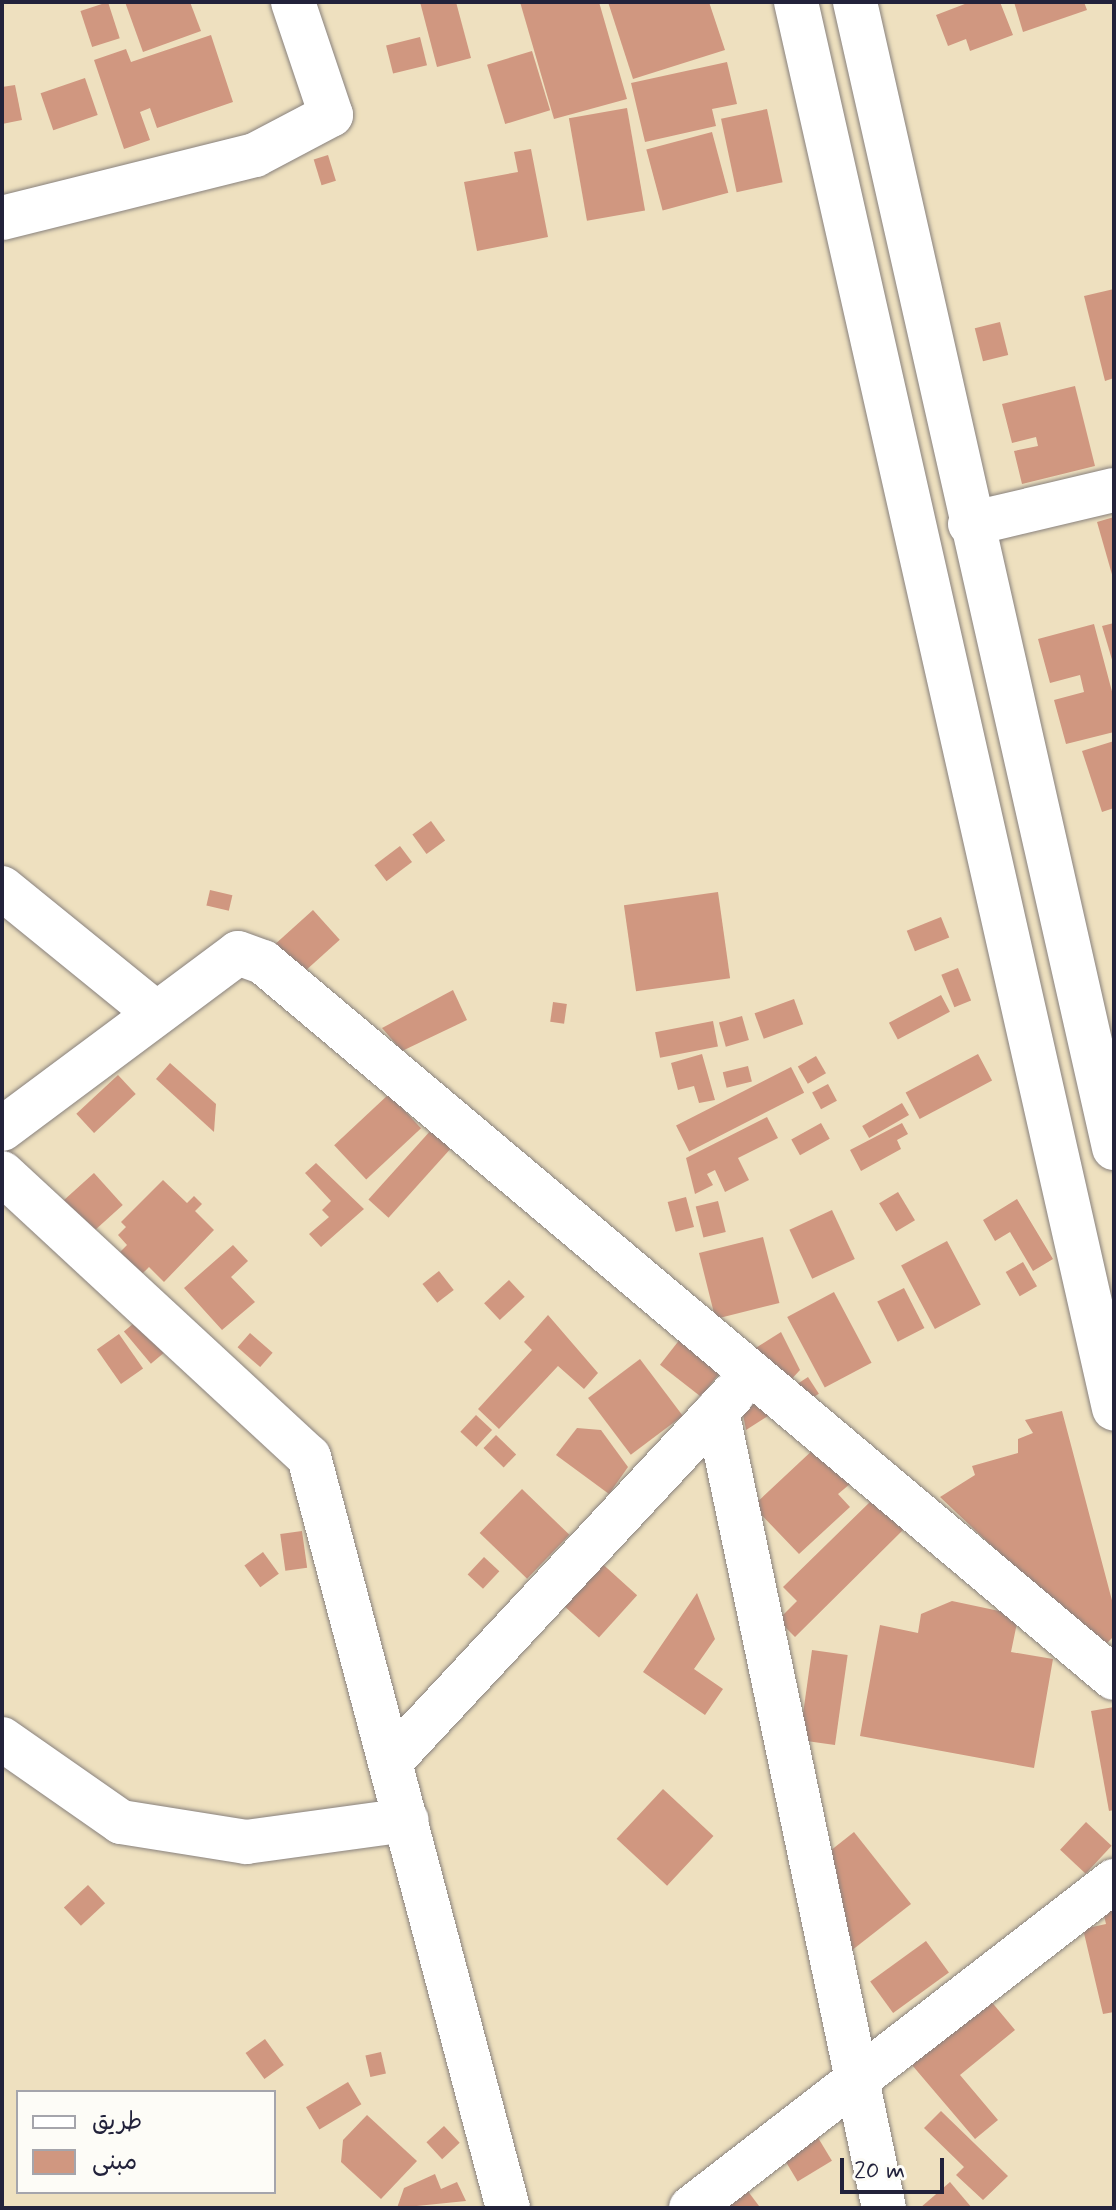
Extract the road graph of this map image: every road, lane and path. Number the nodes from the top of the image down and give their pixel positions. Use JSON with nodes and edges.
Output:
{"nodes":[{"id":1,"x":293,"y":2,"type":"edge"},
{"id":2,"x":796,"y":2,"type":"edge"},
{"id":3,"x":855,"y":2,"type":"edge"},
{"id":4,"x":2,"y":218,"type":"edge"},
{"id":5,"x":1114,"y":490,"type":"edge"},
{"id":6,"x":970,"y":524,"type":"junction"},
{"id":7,"x":2,"y":888,"type":"edge"},
{"id":8,"x":156,"y":1013,"type":"junction"},
{"id":9,"x":2,"y":1129,"type":"edge"},
{"id":10,"x":1114,"y":1148,"type":"edge"},
{"id":11,"x":2,"y":1173,"type":"edge"},
{"id":12,"x":753,"y":1373,"type":"junction"},
{"id":13,"x":1114,"y":1408,"type":"edge"},
{"id":14,"x":717,"y":1411,"type":"junction"},
{"id":15,"x":1114,"y":1678,"type":"edge"},
{"id":16,"x":2,"y":1739,"type":"edge"},
{"id":17,"x":391,"y":1761,"type":"junction"},
{"id":18,"x":406,"y":1820,"type":"junction"},
{"id":19,"x":1114,"y":1881,"type":"edge"},
{"id":20,"x":858,"y":2083,"type":"junction"},
{"id":21,"x":508,"y":2208,"type":"edge"},
{"id":22,"x":691,"y":2208,"type":"edge"},
{"id":23,"x":884,"y":2208,"type":"edge"}],
"edges":[{"from":1,"to":4,"type":"street"},
{"from":2,"to":13,"type":"street"},
{"from":3,"to":6,"type":"street"},
{"from":5,"to":6,"type":"street"},
{"from":6,"to":10,"type":"street"},
{"from":7,"to":8,"type":"street"},
{"from":8,"to":9,"type":"street"},
{"from":8,"to":12,"type":"street"},
{"from":11,"to":17,"type":"street"},
{"from":12,"to":14,"type":"street"},
{"from":12,"to":15,"type":"street"},
{"from":14,"to":17,"type":"street"},
{"from":14,"to":20,"type":"street"},
{"from":16,"to":18,"type":"street"},
{"from":17,"to":18,"type":"street"},
{"from":18,"to":21,"type":"street"},
{"from":19,"to":20,"type":"street"},
{"from":20,"to":22,"type":"street"},
{"from":20,"to":23,"type":"street"}]}
